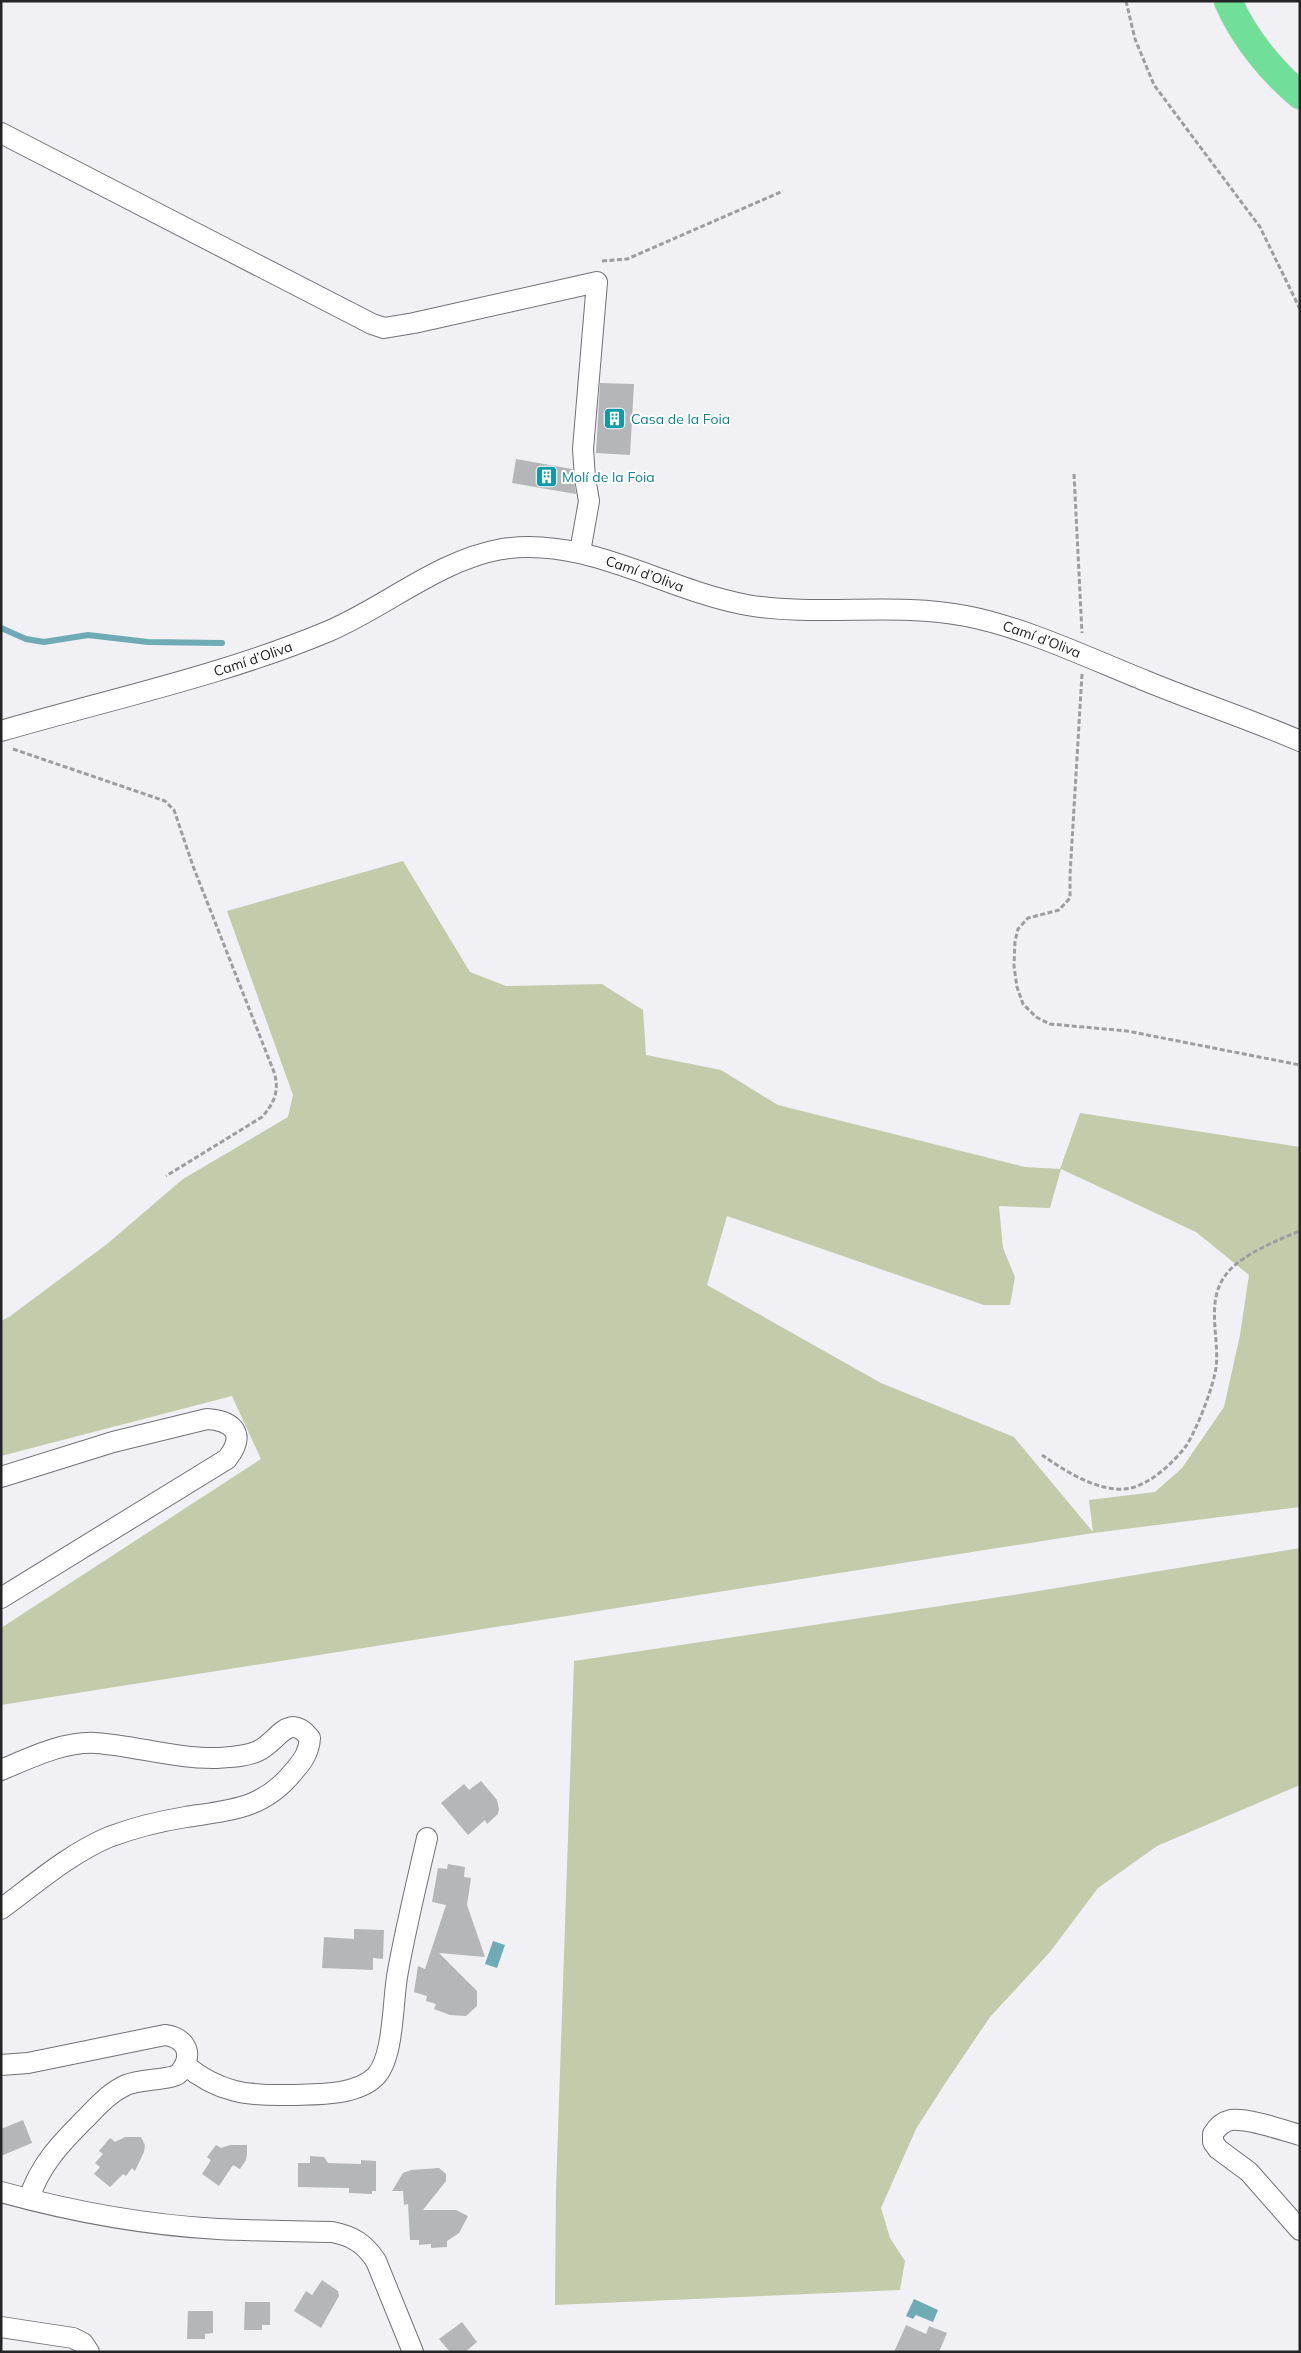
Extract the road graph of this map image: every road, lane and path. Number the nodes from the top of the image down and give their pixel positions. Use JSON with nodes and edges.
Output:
{"nodes":[{"id":1,"x":1126,"y":1,"type":"edge"},
{"id":2,"x":1228,"y":1,"type":"edge"},
{"id":3,"x":1300,"y":95,"type":"edge"},
{"id":4,"x":1,"y":133,"type":"edge"},
{"id":5,"x":784,"y":191,"type":"dead end"},
{"id":6,"x":597,"y":282,"type":"junction"},
{"id":7,"x":1300,"y":309,"type":"edge"},
{"id":8,"x":1074,"y":474,"type":"dead end"},
{"id":9,"x":580,"y":552,"type":"junction"},
{"id":10,"x":1083,"y":656,"type":"junction"},
{"id":11,"x":6,"y":739,"type":"edge"},
{"id":12,"x":1300,"y":741,"type":"edge"},
{"id":13,"x":1300,"y":1065,"type":"edge"},
{"id":14,"x":166,"y":1176,"type":"dead end"},
{"id":15,"x":1300,"y":1231,"type":"edge"},
{"id":16,"x":1042,"y":1455,"type":"dead end"},
{"id":17,"x":1,"y":1477,"type":"edge"},
{"id":18,"x":1,"y":1598,"type":"edge"},
{"id":19,"x":1,"y":1770,"type":"edge"},
{"id":20,"x":427,"y":1838,"type":"dead end"},
{"id":21,"x":1,"y":1909,"type":"edge"},
{"id":22,"x":1,"y":2065,"type":"edge"},
{"id":23,"x":185,"y":2065,"type":"junction"},
{"id":24,"x":1300,"y":2135,"type":"edge"},
{"id":25,"x":1,"y":2192,"type":"edge"},
{"id":26,"x":29,"y":2199,"type":"junction"},
{"id":27,"x":1300,"y":2230,"type":"edge"},
{"id":28,"x":1,"y":2327,"type":"edge"},
{"id":29,"x":89,"y":2352,"type":"edge"},
{"id":30,"x":413,"y":2352,"type":"edge"}],
"edges":[{"from":1,"to":7,"type":"path"},
{"from":2,"to":3,"type":"highway"},
{"from":4,"to":6,"type":"street"},
{"from":5,"to":6,"type":"path"},
{"from":6,"to":9,"type":"street"},
{"from":8,"to":10,"type":"path"},
{"from":9,"to":10,"type":"street","name":"Camí d’Oliva"},
{"from":9,"to":11,"type":"street","name":"Camí d’Oliva"},
{"from":10,"to":12,"type":"street","name":"Camí d’Oliva"},
{"from":10,"to":13,"type":"path"},
{"from":11,"to":14,"type":"path"},
{"from":15,"to":16,"type":"path"},
{"from":17,"to":18,"type":"street"},
{"from":19,"to":21,"type":"street"},
{"from":20,"to":23,"type":"street"},
{"from":22,"to":23,"type":"street"},
{"from":23,"to":26,"type":"street"},
{"from":24,"to":27,"type":"street"},
{"from":25,"to":26,"type":"street"},
{"from":26,"to":30,"type":"street"},
{"from":28,"to":29,"type":"street"}]}
